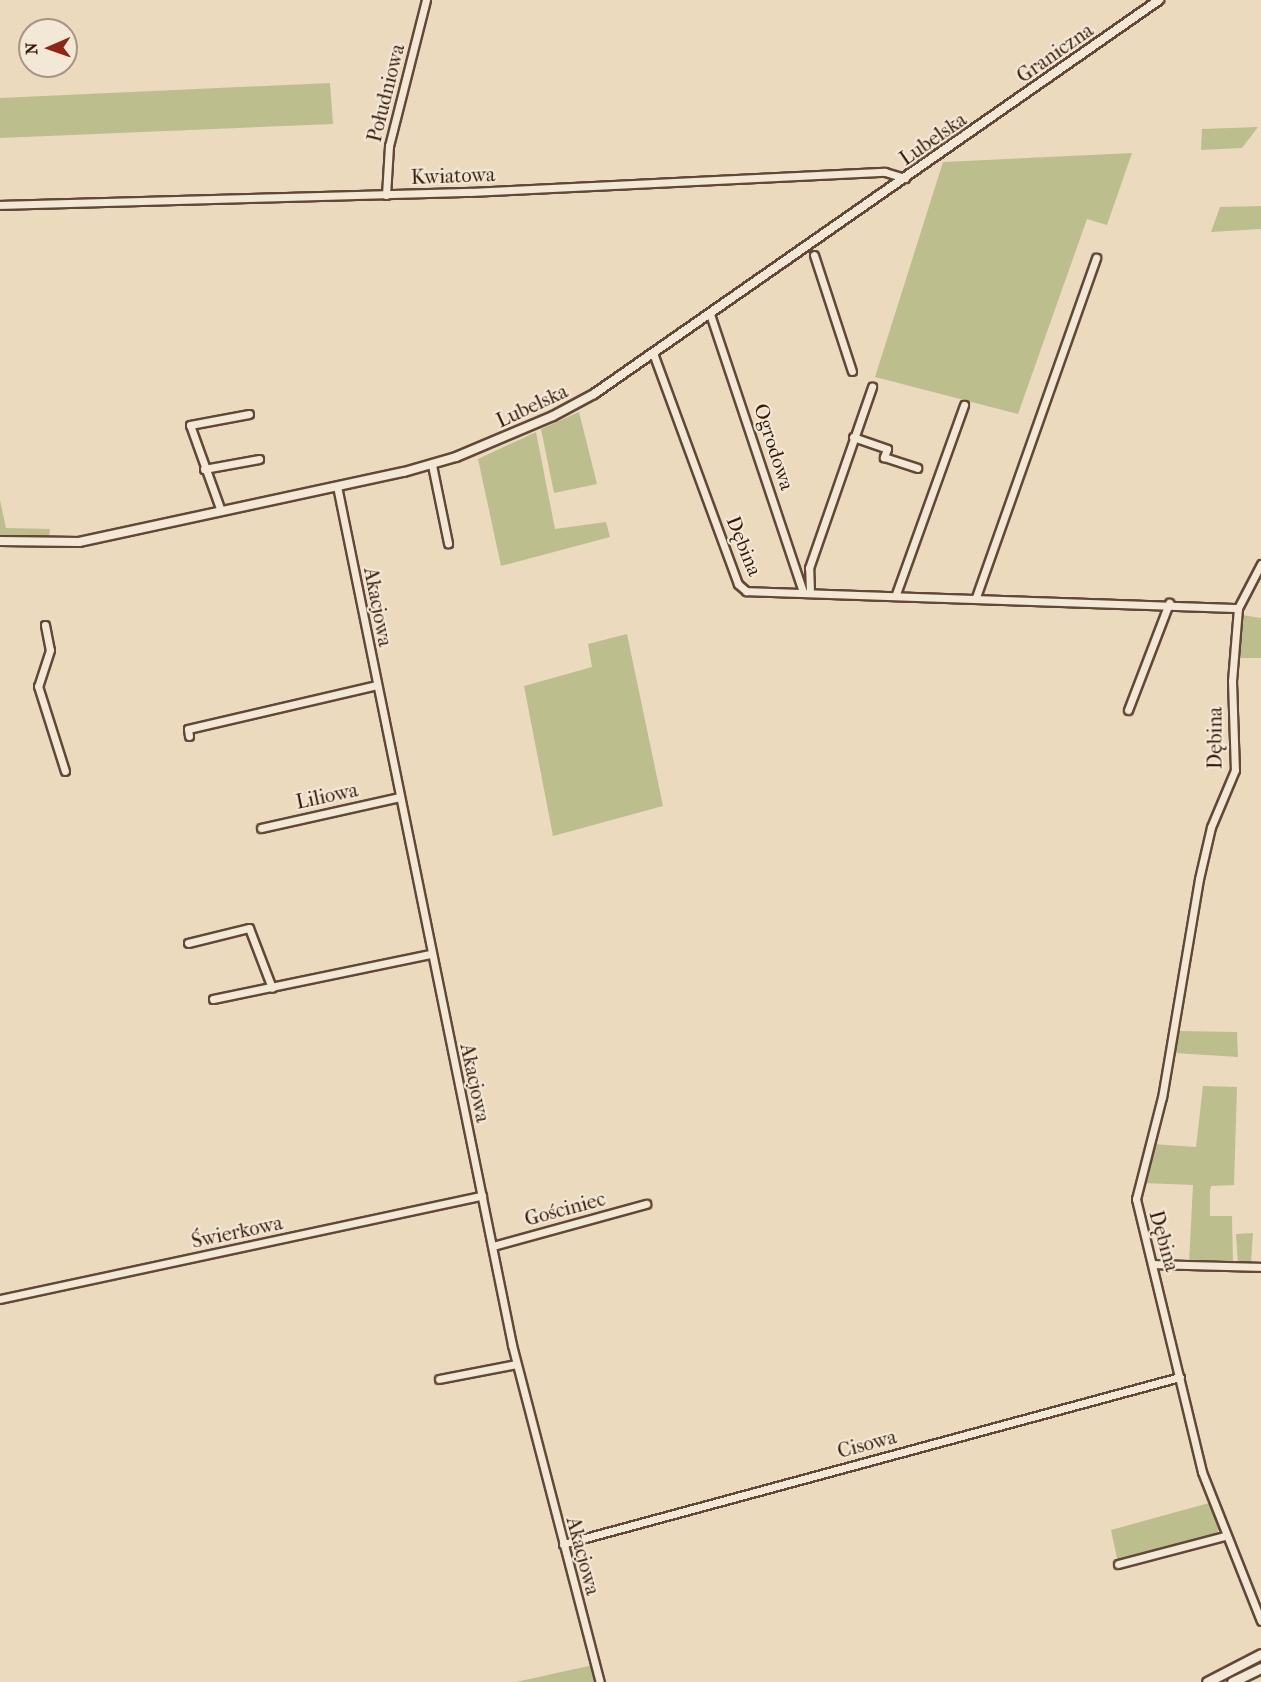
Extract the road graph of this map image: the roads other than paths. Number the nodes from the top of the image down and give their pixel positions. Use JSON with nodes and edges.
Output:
{"nodes":[{"id":1,"x":426,"y":0,"type":"edge"},
{"id":2,"x":1160,"y":0,"type":"edge"},
{"id":3,"x":999,"y":112,"type":"joint"},
{"id":4,"x":905,"y":178,"type":"junction"},
{"id":5,"x":386,"y":195,"type":"junction"},
{"id":6,"x":0,"y":205,"type":"edge"},
{"id":7,"x":814,"y":255,"type":"dead end"},
{"id":8,"x":1096,"y":258,"type":"dead end"},
{"id":9,"x":710,"y":314,"type":"junction"},
{"id":10,"x":653,"y":353,"type":"junction"},
{"id":11,"x":852,"y":371,"type":"dead end"},
{"id":12,"x":872,"y":387,"type":"dead end"},
{"id":13,"x":964,"y":405,"type":"dead end"},
{"id":14,"x":249,"y":414,"type":"dead end"},
{"id":15,"x":853,"y":437,"type":"junction"},
{"id":16,"x":259,"y":459,"type":"dead end"},
{"id":17,"x":432,"y":465,"type":"junction"},
{"id":18,"x":917,"y":468,"type":"dead end"},
{"id":19,"x":204,"y":469,"type":"junction"},
{"id":20,"x":337,"y":486,"type":"junction"},
{"id":21,"x":221,"y":511,"type":"junction"},
{"id":22,"x":0,"y":541,"type":"edge"},
{"id":23,"x":448,"y":543,"type":"dead end"},
{"id":24,"x":1261,"y":564,"type":"edge"},
{"id":25,"x":806,"y":592,"type":"junction"},
{"id":26,"x":896,"y":594,"type":"junction"},
{"id":27,"x":976,"y":597,"type":"junction"},
{"id":28,"x":1169,"y":603,"type":"junction"},
{"id":29,"x":1238,"y":608,"type":"junction"},
{"id":30,"x":45,"y":625,"type":"dead end"},
{"id":31,"x":377,"y":685,"type":"junction"},
{"id":32,"x":1128,"y":710,"type":"dead end"},
{"id":33,"x":189,"y":736,"type":"dead end"},
{"id":34,"x":64,"y":771,"type":"dead end"},
{"id":35,"x":400,"y":797,"type":"junction"},
{"id":36,"x":261,"y":828,"type":"dead end"},
{"id":37,"x":188,"y":943,"type":"dead end"},
{"id":38,"x":431,"y":954,"type":"junction"},
{"id":39,"x":272,"y":988,"type":"junction"},
{"id":40,"x":213,"y":999,"type":"dead end"},
{"id":41,"x":482,"y":1196,"type":"junction"},
{"id":42,"x":646,"y":1204,"type":"dead end"},
{"id":43,"x":493,"y":1246,"type":"junction"},
{"id":44,"x":1153,"y":1264,"type":"junction"},
{"id":45,"x":1164,"y":1266,"type":"junction"},
{"id":46,"x":1261,"y":1267,"type":"edge"},
{"id":47,"x":1156,"y":1273,"type":"junction"},
{"id":48,"x":0,"y":1299,"type":"edge"},
{"id":49,"x":516,"y":1364,"type":"junction"},
{"id":50,"x":1180,"y":1377,"type":"junction"},
{"id":51,"x":439,"y":1379,"type":"dead end"},
{"id":52,"x":1225,"y":1536,"type":"junction"},
{"id":53,"x":563,"y":1544,"type":"junction"},
{"id":54,"x":1118,"y":1564,"type":"dead end"},
{"id":55,"x":1261,"y":1621,"type":"edge"},
{"id":56,"x":1261,"y":1654,"type":"edge"},
{"id":57,"x":1261,"y":1668,"type":"edge"},
{"id":58,"x":600,"y":1682,"type":"edge"},
{"id":59,"x":1207,"y":1682,"type":"edge"},
{"id":60,"x":1232,"y":1682,"type":"edge"}],
"edges":[{"from":1,"to":5,"type":"street","name":"Południowa"},
{"from":2,"to":3,"type":"street","name":"Graniczna"},
{"from":3,"to":4,"type":"street","name":"Lubelska"},
{"from":4,"to":5,"type":"street","name":"Kwiatowa"},
{"from":4,"to":9,"type":"street","name":"Lubelska"},
{"from":5,"to":6,"type":"street","name":"Kwiatowa"},
{"from":7,"to":11,"type":"street"},
{"from":8,"to":27,"type":"street"},
{"from":9,"to":10,"type":"street","name":"Lubelska"},
{"from":9,"to":25,"type":"street","name":"Ogrodowa"},
{"from":10,"to":17,"type":"street","name":"Lubelska"},
{"from":10,"to":25,"type":"street","name":"Dębina"},
{"from":12,"to":15,"type":"street"},
{"from":13,"to":26,"type":"street"},
{"from":14,"to":19,"type":"street"},
{"from":15,"to":18,"type":"street"},
{"from":15,"to":25,"type":"street"},
{"from":16,"to":19,"type":"street"},
{"from":17,"to":20,"type":"street","name":"Lubelska"},
{"from":17,"to":23,"type":"street"},
{"from":19,"to":21,"type":"street"},
{"from":20,"to":21,"type":"street","name":"Lubelska"},
{"from":20,"to":31,"type":"street","name":"Akacjowa"},
{"from":21,"to":22,"type":"street","name":"Lubelska"},
{"from":24,"to":29,"type":"street"},
{"from":25,"to":26,"type":"street","name":"Dębina"},
{"from":26,"to":27,"type":"street","name":"Dębina"},
{"from":27,"to":28,"type":"street","name":"Dębina"},
{"from":28,"to":29,"type":"street","name":"Dębina"},
{"from":28,"to":32,"type":"street"},
{"from":29,"to":44,"type":"street","name":"Dębina"},
{"from":30,"to":34,"type":"street"},
{"from":31,"to":33,"type":"street"},
{"from":31,"to":35,"type":"street","name":"Akacjowa"},
{"from":35,"to":36,"type":"street","name":"Liliowa"},
{"from":35,"to":38,"type":"street","name":"Akacjowa"},
{"from":37,"to":39,"type":"street"},
{"from":38,"to":39,"type":"street"},
{"from":38,"to":41,"type":"street","name":"Akacjowa"},
{"from":39,"to":40,"type":"street"},
{"from":41,"to":43,"type":"street","name":"Akacjowa"},
{"from":41,"to":48,"type":"street","name":"Świerkowa"},
{"from":42,"to":43,"type":"street","name":"Gościniec"},
{"from":43,"to":49,"type":"street","name":"Akacjowa"},
{"from":44,"to":45,"type":"street"},
{"from":44,"to":47,"type":"street","name":"Dębina"},
{"from":45,"to":46,"type":"street"},
{"from":45,"to":47,"type":"street"},
{"from":47,"to":50,"type":"street","name":"Dębina"},
{"from":49,"to":51,"type":"street"},
{"from":49,"to":53,"type":"street","name":"Akacjowa"},
{"from":50,"to":52,"type":"street","name":"Dębina"},
{"from":50,"to":53,"type":"street","name":"Cisowa"},
{"from":52,"to":54,"type":"street"},
{"from":52,"to":55,"type":"street","name":"Dębina"},
{"from":53,"to":58,"type":"street","name":"Akacjowa"},
{"from":56,"to":59,"type":"main road"},
{"from":57,"to":60,"type":"main road"}]}
